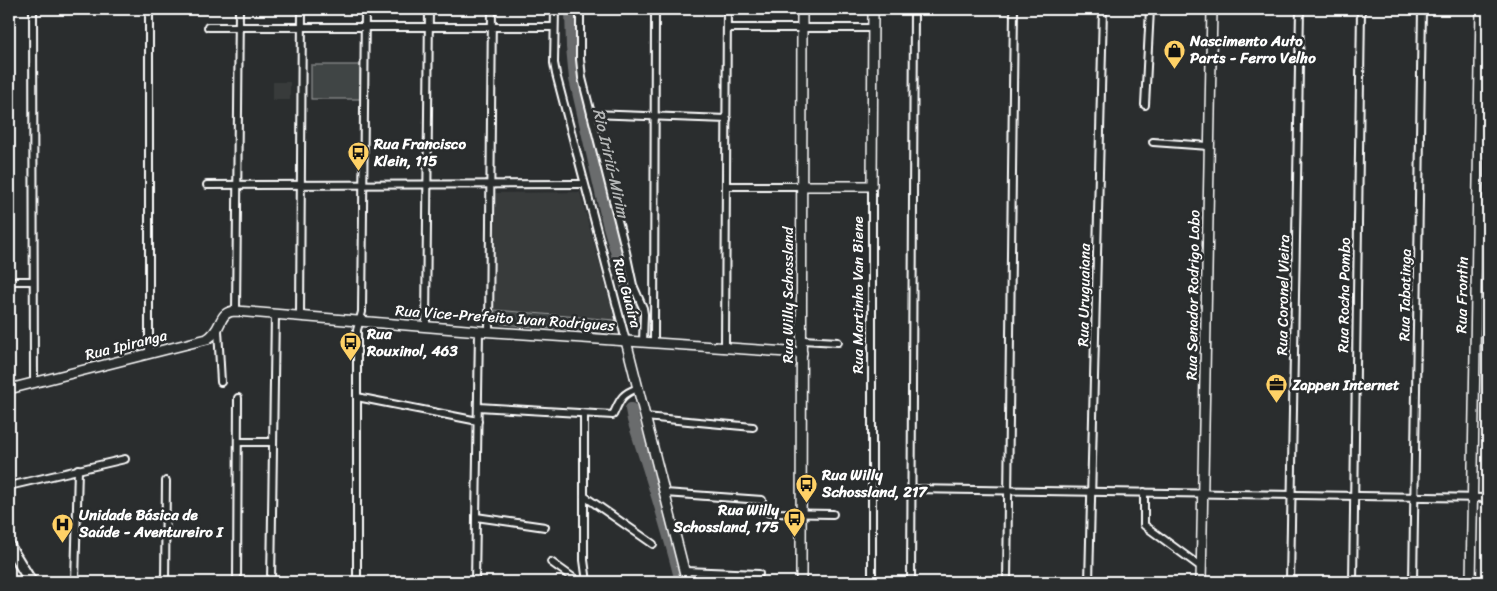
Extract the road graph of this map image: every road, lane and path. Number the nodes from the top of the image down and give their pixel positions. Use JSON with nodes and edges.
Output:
{"nodes":[{"id":1,"x":33,"y":9,"type":"edge"},
{"id":2,"x":149,"y":9,"type":"edge"},
{"id":3,"x":239,"y":9,"type":"edge"},
{"id":4,"x":302,"y":9,"type":"edge"},
{"id":5,"x":365,"y":9,"type":"edge"},
{"id":6,"x":429,"y":9,"type":"edge"},
{"id":7,"x":492,"y":9,"type":"edge"},
{"id":8,"x":555,"y":9,"type":"edge"},
{"id":9,"x":580,"y":9,"type":"edge"},
{"id":10,"x":655,"y":9,"type":"edge"},
{"id":11,"x":728,"y":9,"type":"edge"},
{"id":12,"x":802,"y":9,"type":"edge"},
{"id":13,"x":873,"y":9,"type":"edge"},
{"id":14,"x":914,"y":9,"type":"edge"},
{"id":15,"x":1014,"y":9,"type":"edge"},
{"id":16,"x":1103,"y":9,"type":"edge"},
{"id":17,"x":1150,"y":9,"type":"edge"},
{"id":18,"x":1212,"y":9,"type":"edge"},
{"id":19,"x":1300,"y":9,"type":"edge"},
{"id":20,"x":1361,"y":9,"type":"edge"},
{"id":21,"x":1422,"y":9,"type":"edge"},
{"id":22,"x":1481,"y":9,"type":"edge"},
{"id":23,"x":208,"y":27,"type":"dead end"},
{"id":24,"x":239,"y":27,"type":"junction"},
{"id":25,"x":302,"y":27,"type":"junction"},
{"id":26,"x":365,"y":27,"type":"junction"},
{"id":27,"x":429,"y":27,"type":"junction"},
{"id":28,"x":492,"y":27,"type":"junction"},
{"id":29,"x":554,"y":27,"type":"junction"},
{"id":30,"x":727,"y":28,"type":"junction"},
{"id":31,"x":802,"y":28,"type":"junction"},
{"id":32,"x":873,"y":28,"type":"junction"},
{"id":33,"x":1145,"y":105,"type":"dead end"},
{"id":34,"x":591,"y":114,"type":"junction"},
{"id":35,"x":655,"y":116,"type":"junction"},
{"id":36,"x":727,"y":119,"type":"junction"},
{"id":37,"x":1153,"y":142,"type":"dead end"},
{"id":38,"x":1209,"y":146,"type":"junction"},
{"id":39,"x":427,"y":184,"type":"junction"},
{"id":40,"x":491,"y":184,"type":"junction"},
{"id":41,"x":584,"y":184,"type":"junction"},
{"id":42,"x":208,"y":185,"type":"dead end"},
{"id":43,"x":237,"y":185,"type":"junction"},
{"id":44,"x":301,"y":185,"type":"junction"},
{"id":45,"x":364,"y":185,"type":"junction"},
{"id":46,"x":726,"y":186,"type":"junction"},
{"id":47,"x":802,"y":186,"type":"junction"},
{"id":48,"x":872,"y":186,"type":"junction"},
{"id":49,"x":9,"y":281,"type":"edge"},
{"id":50,"x":33,"y":281,"type":"junction"},
{"id":51,"x":236,"y":310,"type":"junction"},
{"id":52,"x":275,"y":314,"type":"junction"},
{"id":53,"x":300,"y":316,"type":"junction"},
{"id":54,"x":361,"y":321,"type":"junction"},
{"id":55,"x":426,"y":326,"type":"junction"},
{"id":56,"x":218,"y":330,"type":"junction"},
{"id":57,"x":479,"y":330,"type":"junction"},
{"id":58,"x":489,"y":331,"type":"junction"},
{"id":59,"x":802,"y":340,"type":"junction"},
{"id":60,"x":626,"y":341,"type":"junction"},
{"id":61,"x":643,"y":342,"type":"junction"},
{"id":62,"x":838,"y":342,"type":"dead end"},
{"id":63,"x":654,"y":343,"type":"junction"},
{"id":64,"x":725,"y":347,"type":"junction"},
{"id":65,"x":802,"y":353,"type":"junction"},
{"id":66,"x":149,"y":354,"type":"junction"},
{"id":67,"x":34,"y":382,"type":"junction"},
{"id":68,"x":221,"y":382,"type":"dead end"},
{"id":69,"x":9,"y":388,"type":"edge"},
{"id":70,"x":638,"y":388,"type":"junction"},
{"id":71,"x":238,"y":398,"type":"dead end"},
{"id":72,"x":357,"y":398,"type":"junction"},
{"id":73,"x":478,"y":407,"type":"junction"},
{"id":74,"x":584,"y":414,"type":"junction"},
{"id":75,"x":645,"y":417,"type":"junction"},
{"id":76,"x":478,"y":421,"type":"junction"},
{"id":77,"x":754,"y":426,"type":"dead end"},
{"id":78,"x":238,"y":442,"type":"junction"},
{"id":79,"x":273,"y":442,"type":"junction"},
{"id":80,"x":125,"y":459,"type":"dead end"},
{"id":81,"x":78,"y":470,"type":"junction"},
{"id":82,"x":166,"y":481,"type":"dead end"},
{"id":83,"x":9,"y":486,"type":"edge"},
{"id":84,"x":912,"y":488,"type":"junction"},
{"id":85,"x":1008,"y":490,"type":"junction"},
{"id":86,"x":1092,"y":492,"type":"junction"},
{"id":87,"x":1144,"y":492,"type":"junction"},
{"id":88,"x":665,"y":493,"type":"junction"},
{"id":89,"x":1203,"y":493,"type":"junction"},
{"id":90,"x":1292,"y":495,"type":"junction"},
{"id":91,"x":584,"y":496,"type":"junction"},
{"id":92,"x":1354,"y":496,"type":"junction"},
{"id":93,"x":1414,"y":497,"type":"junction"},
{"id":94,"x":1472,"y":498,"type":"junction"},
{"id":95,"x":1488,"y":498,"type":"edge"},
{"id":96,"x":762,"y":500,"type":"dead end"},
{"id":97,"x":769,"y":513,"type":"dead end"},
{"id":98,"x":802,"y":514,"type":"junction"},
{"id":99,"x":832,"y":514,"type":"dead end"},
{"id":100,"x":476,"y":517,"type":"junction"},
{"id":101,"x":545,"y":527,"type":"dead end"},
{"id":102,"x":653,"y":544,"type":"dead end"},
{"id":103,"x":9,"y":546,"type":"edge"},
{"id":104,"x":551,"y":562,"type":"dead end"},
{"id":105,"x":1201,"y":566,"type":"junction"},
{"id":106,"x":685,"y":571,"type":"junction"},
{"id":107,"x":758,"y":574,"type":"dead end"},
{"id":108,"x":32,"y":582,"type":"edge"},
{"id":109,"x":75,"y":582,"type":"edge"},
{"id":110,"x":165,"y":582,"type":"edge"},
{"id":111,"x":237,"y":582,"type":"edge"},
{"id":112,"x":271,"y":582,"type":"edge"},
{"id":113,"x":357,"y":582,"type":"edge"},
{"id":114,"x":475,"y":582,"type":"edge"},
{"id":115,"x":579,"y":582,"type":"edge"},
{"id":116,"x":587,"y":582,"type":"edge"},
{"id":117,"x":688,"y":582,"type":"edge"},
{"id":118,"x":802,"y":582,"type":"edge"},
{"id":119,"x":872,"y":582,"type":"edge"},
{"id":120,"x":911,"y":582,"type":"edge"},
{"id":121,"x":1007,"y":582,"type":"edge"},
{"id":122,"x":1089,"y":582,"type":"edge"},
{"id":123,"x":1201,"y":582,"type":"edge"},
{"id":124,"x":1290,"y":582,"type":"edge"},
{"id":125,"x":1353,"y":582,"type":"edge"},
{"id":126,"x":1413,"y":582,"type":"edge"},
{"id":127,"x":1471,"y":582,"type":"edge"}],
"edges":[{"from":1,"to":50,"type":"street"},
{"from":2,"to":66,"type":"street"},
{"from":3,"to":24,"type":"street"},
{"from":4,"to":25,"type":"street"},
{"from":5,"to":26,"type":"street"},
{"from":6,"to":27,"type":"street"},
{"from":7,"to":28,"type":"street"},
{"from":8,"to":29,"type":"street","name":"Rua Guaíra"},
{"from":9,"to":34,"type":"street"},
{"from":10,"to":35,"type":"street"},
{"from":11,"to":30,"type":"street"},
{"from":12,"to":31,"type":"street","name":"Rua Willy Schossland"},
{"from":13,"to":32,"type":"street","name":"Rua Martinho Van Biene"},
{"from":14,"to":84,"type":"street"},
{"from":15,"to":85,"type":"street"},
{"from":16,"to":86,"type":"street","name":"Rua Uruguaiana"},
{"from":17,"to":33,"type":"street"},
{"from":18,"to":38,"type":"street","name":"Rua Senador Rodrigo Lobo"},
{"from":19,"to":90,"type":"street","name":"Rua Coronel Vieira"},
{"from":20,"to":92,"type":"street","name":"Rua Rocha Pombo"},
{"from":21,"to":93,"type":"street","name":"Rua Tabatinga"},
{"from":22,"to":94,"type":"street","name":"Rua Frontin"},
{"from":23,"to":24,"type":"street"},
{"from":24,"to":25,"type":"street"},
{"from":24,"to":43,"type":"street"},
{"from":25,"to":26,"type":"street"},
{"from":25,"to":44,"type":"street"},
{"from":26,"to":27,"type":"street"},
{"from":26,"to":45,"type":"street"},
{"from":27,"to":28,"type":"street"},
{"from":27,"to":39,"type":"street"},
{"from":28,"to":29,"type":"street"},
{"from":28,"to":40,"type":"street"},
{"from":29,"to":41,"type":"street","name":"Rua Guaíra"},
{"from":30,"to":31,"type":"street"},
{"from":30,"to":36,"type":"street"},
{"from":31,"to":32,"type":"street"},
{"from":31,"to":47,"type":"street","name":"Rua Willy Schossland"},
{"from":32,"to":48,"type":"street","name":"Rua Martinho Van Biene"},
{"from":34,"to":35,"type":"street"},
{"from":34,"to":61,"type":"street"},
{"from":35,"to":36,"type":"street"},
{"from":35,"to":63,"type":"street"},
{"from":36,"to":46,"type":"street"},
{"from":37,"to":38,"type":"street"},
{"from":38,"to":89,"type":"street","name":"Rua Senador Rodrigo Lobo"},
{"from":39,"to":40,"type":"street"},
{"from":39,"to":45,"type":"street"},
{"from":39,"to":55,"type":"street"},
{"from":40,"to":41,"type":"street"},
{"from":40,"to":58,"type":"street"},
{"from":41,"to":60,"type":"street","name":"Rua Guaíra"},
{"from":42,"to":43,"type":"street"},
{"from":43,"to":44,"type":"street"},
{"from":43,"to":51,"type":"street"},
{"from":44,"to":45,"type":"street"},
{"from":44,"to":53,"type":"street"},
{"from":45,"to":54,"type":"street"},
{"from":46,"to":47,"type":"street"},
{"from":46,"to":64,"type":"street"},
{"from":47,"to":48,"type":"street"},
{"from":47,"to":59,"type":"street","name":"Rua Willy Schossland"},
{"from":48,"to":119,"type":"street","name":"Rua Martinho Van Biene"},
{"from":49,"to":50,"type":"street"},
{"from":50,"to":67,"type":"street"},
{"from":51,"to":52,"type":"street","name":"Rua Vice-Prefeito Ivan Rodrigues"},
{"from":51,"to":56,"type":"street","name":"Rua Ipiranga"},
{"from":52,"to":53,"type":"street","name":"Rua Vice-Prefeito Ivan Rodrigues"},
{"from":52,"to":79,"type":"street"},
{"from":53,"to":54,"type":"street","name":"Rua Vice-Prefeito Ivan Rodrigues"},
{"from":54,"to":55,"type":"street","name":"Rua Vice-Prefeito Ivan Rodrigues"},
{"from":54,"to":72,"type":"street"},
{"from":55,"to":57,"type":"street","name":"Rua Vice-Prefeito Ivan Rodrigues"},
{"from":56,"to":66,"type":"street","name":"Rua Ipiranga"},
{"from":56,"to":68,"type":"street"},
{"from":57,"to":58,"type":"street","name":"Rua Vice-Prefeito Ivan Rodrigues"},
{"from":57,"to":73,"type":"street"},
{"from":58,"to":60,"type":"street","name":"Rua Vice-Prefeito Ivan Rodrigues"},
{"from":59,"to":62,"type":"street"},
{"from":59,"to":65,"type":"street","name":"Rua Willy Schossland"},
{"from":60,"to":61,"type":"street","name":"Rua Vice-Prefeito Ivan Rodrigues"},
{"from":60,"to":70,"type":"street","name":"Rua Guaíra"},
{"from":61,"to":63,"type":"street","name":"Rua Vice-Prefeito Ivan Rodrigues"},
{"from":63,"to":64,"type":"street","name":"Rua Vice-Prefeito Ivan Rodrigues"},
{"from":64,"to":65,"type":"street","name":"Rua Vice-Prefeito Ivan Rodrigues"},
{"from":65,"to":98,"type":"street","name":"Rua Willy Schossland"},
{"from":66,"to":67,"type":"street","name":"Rua Ipiranga"},
{"from":67,"to":69,"type":"street","name":"Rua Ipiranga"},
{"from":70,"to":74,"type":"street"},
{"from":70,"to":75,"type":"street","name":"Rua Guaíra"},
{"from":71,"to":78,"type":"street"},
{"from":72,"to":76,"type":"street"},
{"from":72,"to":113,"type":"street"},
{"from":73,"to":74,"type":"street"},
{"from":73,"to":76,"type":"street"},
{"from":74,"to":91,"type":"street"},
{"from":75,"to":77,"type":"street"},
{"from":75,"to":88,"type":"street","name":"Rua Guaíra"},
{"from":76,"to":100,"type":"street"},
{"from":78,"to":79,"type":"street"},
{"from":78,"to":111,"type":"street"},
{"from":79,"to":112,"type":"street"},
{"from":80,"to":81,"type":"street"},
{"from":81,"to":83,"type":"street"},
{"from":81,"to":109,"type":"street"},
{"from":82,"to":110,"type":"street"},
{"from":84,"to":85,"type":"street"},
{"from":84,"to":120,"type":"street"},
{"from":85,"to":86,"type":"street"},
{"from":85,"to":121,"type":"street"},
{"from":86,"to":87,"type":"street"},
{"from":86,"to":122,"type":"street","name":"Rua Uruguaiana"},
{"from":87,"to":89,"type":"street"},
{"from":87,"to":105,"type":"street"},
{"from":88,"to":96,"type":"street"},
{"from":88,"to":106,"type":"street","name":"Rua Guaíra"},
{"from":89,"to":90,"type":"street"},
{"from":89,"to":105,"type":"street","name":"Rua Senador Rodrigo Lobo"},
{"from":90,"to":92,"type":"street"},
{"from":90,"to":124,"type":"street","name":"Rua Coronel Vieira"},
{"from":91,"to":102,"type":"street"},
{"from":91,"to":116,"type":"street"},
{"from":92,"to":93,"type":"street"},
{"from":92,"to":125,"type":"street","name":"Rua Rocha Pombo"},
{"from":93,"to":94,"type":"street"},
{"from":93,"to":126,"type":"street","name":"Rua Tabatinga"},
{"from":94,"to":95,"type":"street"},
{"from":94,"to":127,"type":"street","name":"Rua Frontin"},
{"from":97,"to":98,"type":"street"},
{"from":98,"to":99,"type":"street"},
{"from":98,"to":118,"type":"street","name":"Rua Willy Schossland"},
{"from":100,"to":101,"type":"street"},
{"from":100,"to":114,"type":"street"},
{"from":103,"to":108,"type":"main road"},
{"from":104,"to":115,"type":"street"},
{"from":105,"to":123,"type":"street","name":"Rua Senador Rodrigo Lobo"},
{"from":106,"to":107,"type":"street"},
{"from":106,"to":117,"type":"street","name":"Rua Guaíra"}]}
